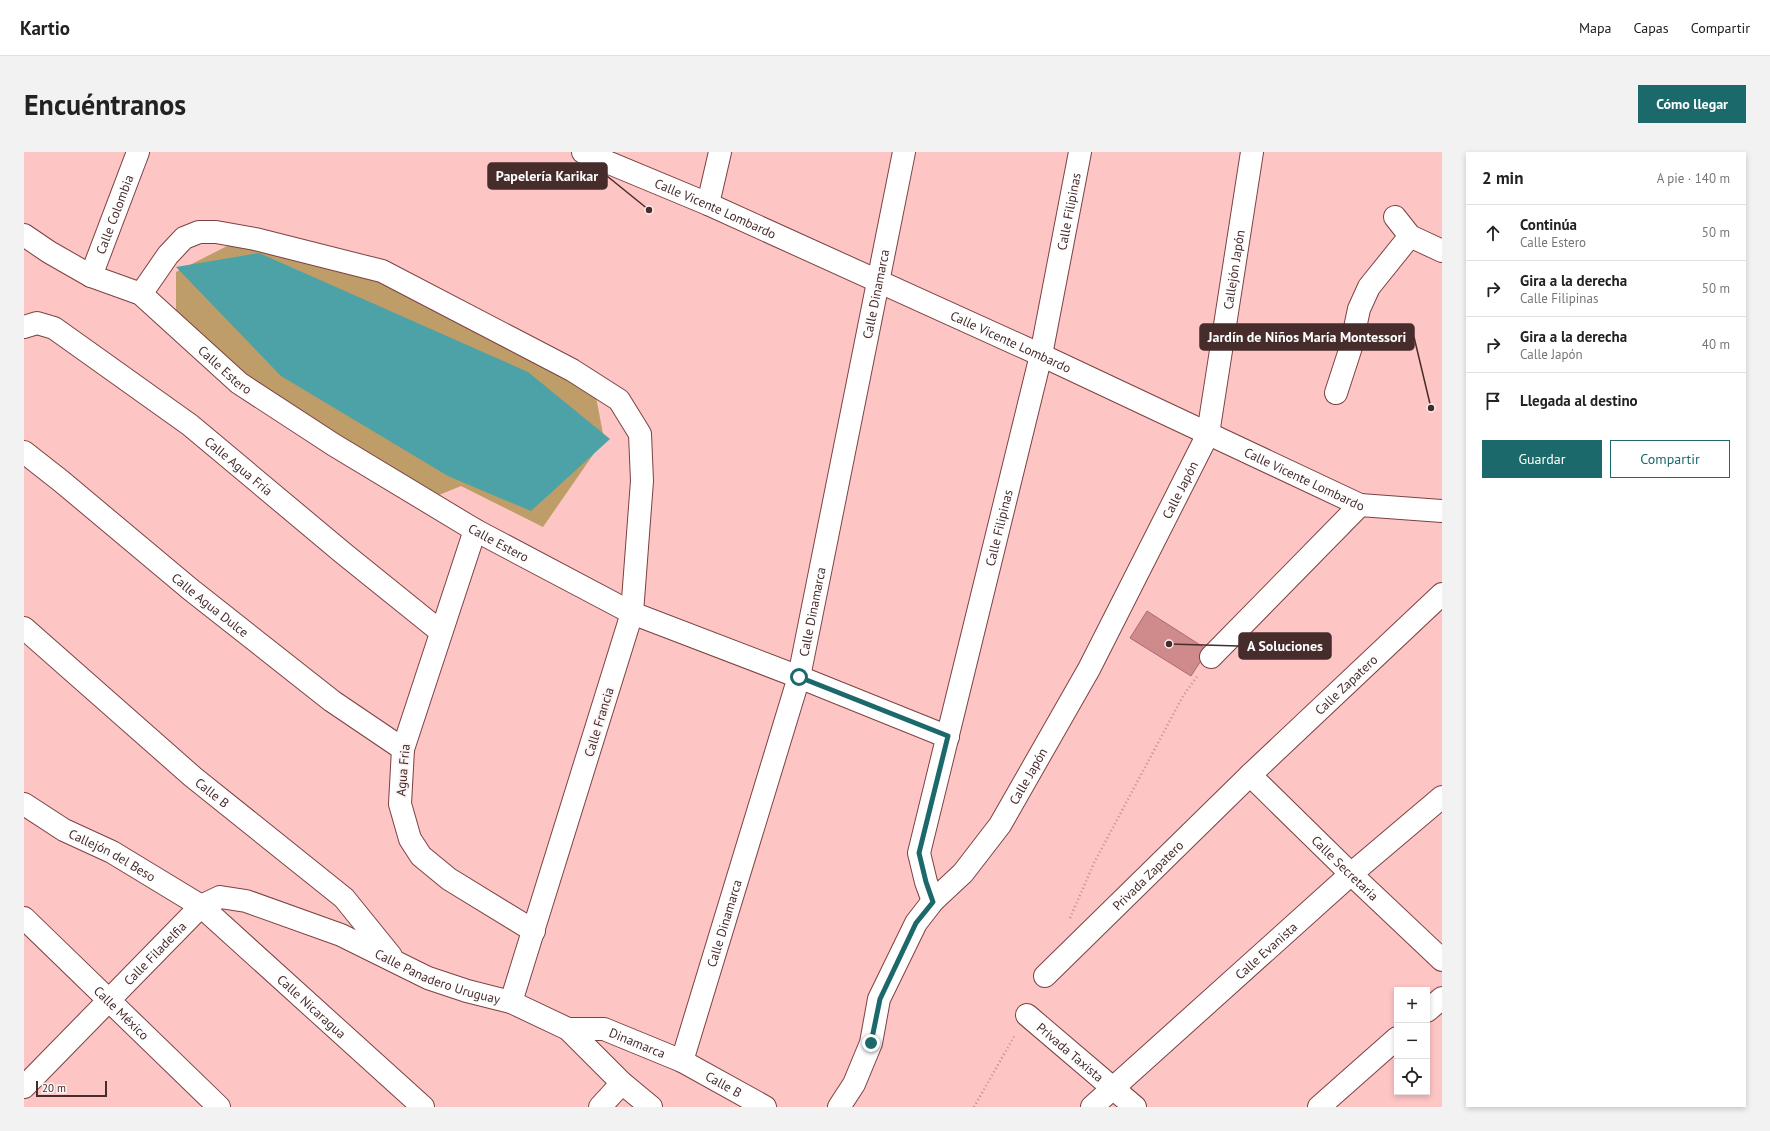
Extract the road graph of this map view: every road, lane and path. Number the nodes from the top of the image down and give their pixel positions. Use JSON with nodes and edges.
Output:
{"nodes":[{"id":1,"x":138,"y":152,"type":"edge"},
{"id":2,"x":583,"y":152,"type":"edge"},
{"id":3,"x":720,"y":152,"type":"edge"},
{"id":4,"x":904,"y":152,"type":"edge"},
{"id":5,"x":1080,"y":152,"type":"edge"},
{"id":6,"x":1252,"y":152,"type":"edge"},
{"id":7,"x":708,"y":204,"type":"junction"},
{"id":8,"x":1395,"y":217,"type":"dead end"},
{"id":9,"x":24,"y":235,"type":"edge"},
{"id":10,"x":1410,"y":236,"type":"junction"},
{"id":11,"x":1442,"y":251,"type":"edge"},
{"id":12,"x":91,"y":276,"type":"junction"},
{"id":13,"x":877,"y":281,"type":"junction"},
{"id":14,"x":141,"y":294,"type":"junction"},
{"id":15,"x":24,"y":327,"type":"edge"},
{"id":16,"x":1041,"y":355,"type":"junction"},
{"id":17,"x":1336,"y":393,"type":"dead end"},
{"id":18,"x":1208,"y":434,"type":"junction"},
{"id":19,"x":24,"y":452,"type":"edge"},
{"id":20,"x":1360,"y":505,"type":"junction"},
{"id":21,"x":1442,"y":511,"type":"edge"},
{"id":22,"x":475,"y":530,"type":"junction"},
{"id":23,"x":1442,"y":594,"type":"edge"},
{"id":24,"x":632,"y":613,"type":"junction"},
{"id":25,"x":24,"y":628,"type":"edge"},
{"id":26,"x":441,"y":632,"type":"junction"},
{"id":27,"x":1210,"y":657,"type":"joint"},
{"id":28,"x":799,"y":677,"type":"junction"},
{"id":29,"x":948,"y":736,"type":"junction"},
{"id":30,"x":403,"y":749,"type":"junction"},
{"id":31,"x":1250,"y":775,"type":"junction"},
{"id":32,"x":1442,"y":797,"type":"edge"},
{"id":33,"x":24,"y":804,"type":"edge"},
{"id":34,"x":1351,"y":874,"type":"junction"},
{"id":35,"x":933,"y":902,"type":"junction"},
{"id":36,"x":201,"y":906,"type":"junction"},
{"id":37,"x":24,"y":918,"type":"edge"},
{"id":38,"x":1069,"y":920,"type":"dead end"},
{"id":39,"x":534,"y":931,"type":"junction"},
{"id":40,"x":1442,"y":960,"type":"edge"},
{"id":41,"x":395,"y":962,"type":"junction"},
{"id":42,"x":1045,"y":976,"type":"dead end"},
{"id":43,"x":1442,"y":998,"type":"edge"},
{"id":44,"x":109,"y":1000,"type":"junction"},
{"id":45,"x":511,"y":1002,"type":"junction"},
{"id":46,"x":1430,"y":1008,"type":"edge"},
{"id":47,"x":1027,"y":1015,"type":"joint"},
{"id":48,"x":568,"y":1029,"type":"junction"},
{"id":49,"x":1394,"y":1041,"type":"edge"},
{"id":50,"x":682,"y":1062,"type":"junction"},
{"id":51,"x":622,"y":1083,"type":"junction"},
{"id":52,"x":24,"y":1087,"type":"edge"},
{"id":53,"x":1114,"y":1088,"type":"junction"},
{"id":54,"x":219,"y":1107,"type":"edge"},
{"id":55,"x":423,"y":1107,"type":"edge"},
{"id":56,"x":600,"y":1107,"type":"edge"},
{"id":57,"x":651,"y":1107,"type":"edge"},
{"id":58,"x":765,"y":1107,"type":"edge"},
{"id":59,"x":839,"y":1107,"type":"edge"},
{"id":60,"x":974,"y":1107,"type":"edge"},
{"id":61,"x":1092,"y":1107,"type":"edge"},
{"id":62,"x":1135,"y":1107,"type":"edge"},
{"id":63,"x":1319,"y":1107,"type":"edge"}],
"edges":[{"from":1,"to":12,"type":"street","name":"Calle Colombia"},
{"from":2,"to":7,"type":"street","name":"Calle Vicente Lombardo"},
{"from":3,"to":7,"type":"street"},
{"from":4,"to":13,"type":"street","name":"Calle Dinamarca"},
{"from":5,"to":16,"type":"street","name":"Calle Filipinas"},
{"from":6,"to":18,"type":"street","name":"Callejón Japón"},
{"from":7,"to":13,"type":"street","name":"Calle Vicente Lombardo"},
{"from":8,"to":10,"type":"street"},
{"from":9,"to":12,"type":"street","name":"Calle Estero"},
{"from":10,"to":11,"type":"street"},
{"from":10,"to":17,"type":"street"},
{"from":12,"to":14,"type":"street","name":"Calle Estero"},
{"from":13,"to":16,"type":"street","name":"Calle Vicente Lombardo"},
{"from":13,"to":28,"type":"street","name":"Calle Dinamarca"},
{"from":14,"to":22,"type":"street","name":"Calle Estero"},
{"from":14,"to":24,"type":"street","name":"Calle Francia"},
{"from":15,"to":26,"type":"street","name":"Calle Agua Fría"},
{"from":16,"to":18,"type":"street","name":"Calle Vicente Lombardo"},
{"from":16,"to":29,"type":"street","name":"Calle Filipinas"},
{"from":18,"to":20,"type":"street","name":"Calle Vicente Lombardo"},
{"from":18,"to":35,"type":"street","name":"Calle Japón"},
{"from":19,"to":30,"type":"street","name":"Calle Agua Dulce"},
{"from":20,"to":21,"type":"street","name":"Calle Vicente Lombardo"},
{"from":20,"to":27,"type":"street"},
{"from":22,"to":24,"type":"street","name":"Calle Estero"},
{"from":22,"to":26,"type":"street","name":"Agua Fria"},
{"from":23,"to":31,"type":"street","name":"Calle Zapatero"},
{"from":24,"to":28,"type":"street","name":"Calle Estero"},
{"from":24,"to":39,"type":"street","name":"Calle Francia"},
{"from":25,"to":41,"type":"street","name":"Calle B"},
{"from":26,"to":30,"type":"street","name":"Agua Fria"},
{"from":27,"to":38,"type":"path"},
{"from":28,"to":29,"type":"street","name":"Calle Estero"},
{"from":28,"to":50,"type":"street","name":"Calle Dinamarca"},
{"from":29,"to":35,"type":"street","name":"Calle Filipinas"},
{"from":30,"to":39,"type":"street","name":"Agua Fria"},
{"from":31,"to":34,"type":"street","name":"Calle Secretaria"},
{"from":31,"to":42,"type":"street","name":"Privada Zapatero"},
{"from":32,"to":34,"type":"street","name":"Calle Evanista"},
{"from":33,"to":36,"type":"street","name":"Callejón del Beso"},
{"from":34,"to":40,"type":"street","name":"Calle Secretaria"},
{"from":34,"to":53,"type":"street","name":"Calle Evanista"},
{"from":35,"to":59,"type":"street","name":"Calle Japón"},
{"from":36,"to":41,"type":"street","name":"Calle Panadero Uruguay"},
{"from":36,"to":44,"type":"street","name":"Calle Filadelfia"},
{"from":36,"to":55,"type":"street","name":"Calle Nicaragua"},
{"from":37,"to":44,"type":"street","name":"Calle México"},
{"from":39,"to":45,"type":"street","name":"Calle Francia"},
{"from":41,"to":45,"type":"street","name":"Calle Panadero Uruguay"},
{"from":43,"to":46,"type":"street"},
{"from":44,"to":52,"type":"street","name":"Calle Filadelfia"},
{"from":44,"to":54,"type":"street","name":"Calle México"},
{"from":45,"to":48,"type":"street","name":"Calle Panadero Uruguay"},
{"from":47,"to":53,"type":"street","name":"Privada Taxista"},
{"from":47,"to":60,"type":"path"},
{"from":48,"to":50,"type":"street","name":"Dinamarca"},
{"from":48,"to":51,"type":"street","name":"Calle Panadero Uruguay"},
{"from":49,"to":63,"type":"street"},
{"from":50,"to":58,"type":"street","name":"Calle B"},
{"from":51,"to":56,"type":"street"},
{"from":51,"to":57,"type":"street","name":"Calle Panadero Uruguay"},
{"from":53,"to":61,"type":"street","name":"Calle Evanista"},
{"from":53,"to":62,"type":"street","name":"Privada Taxista"}]}
